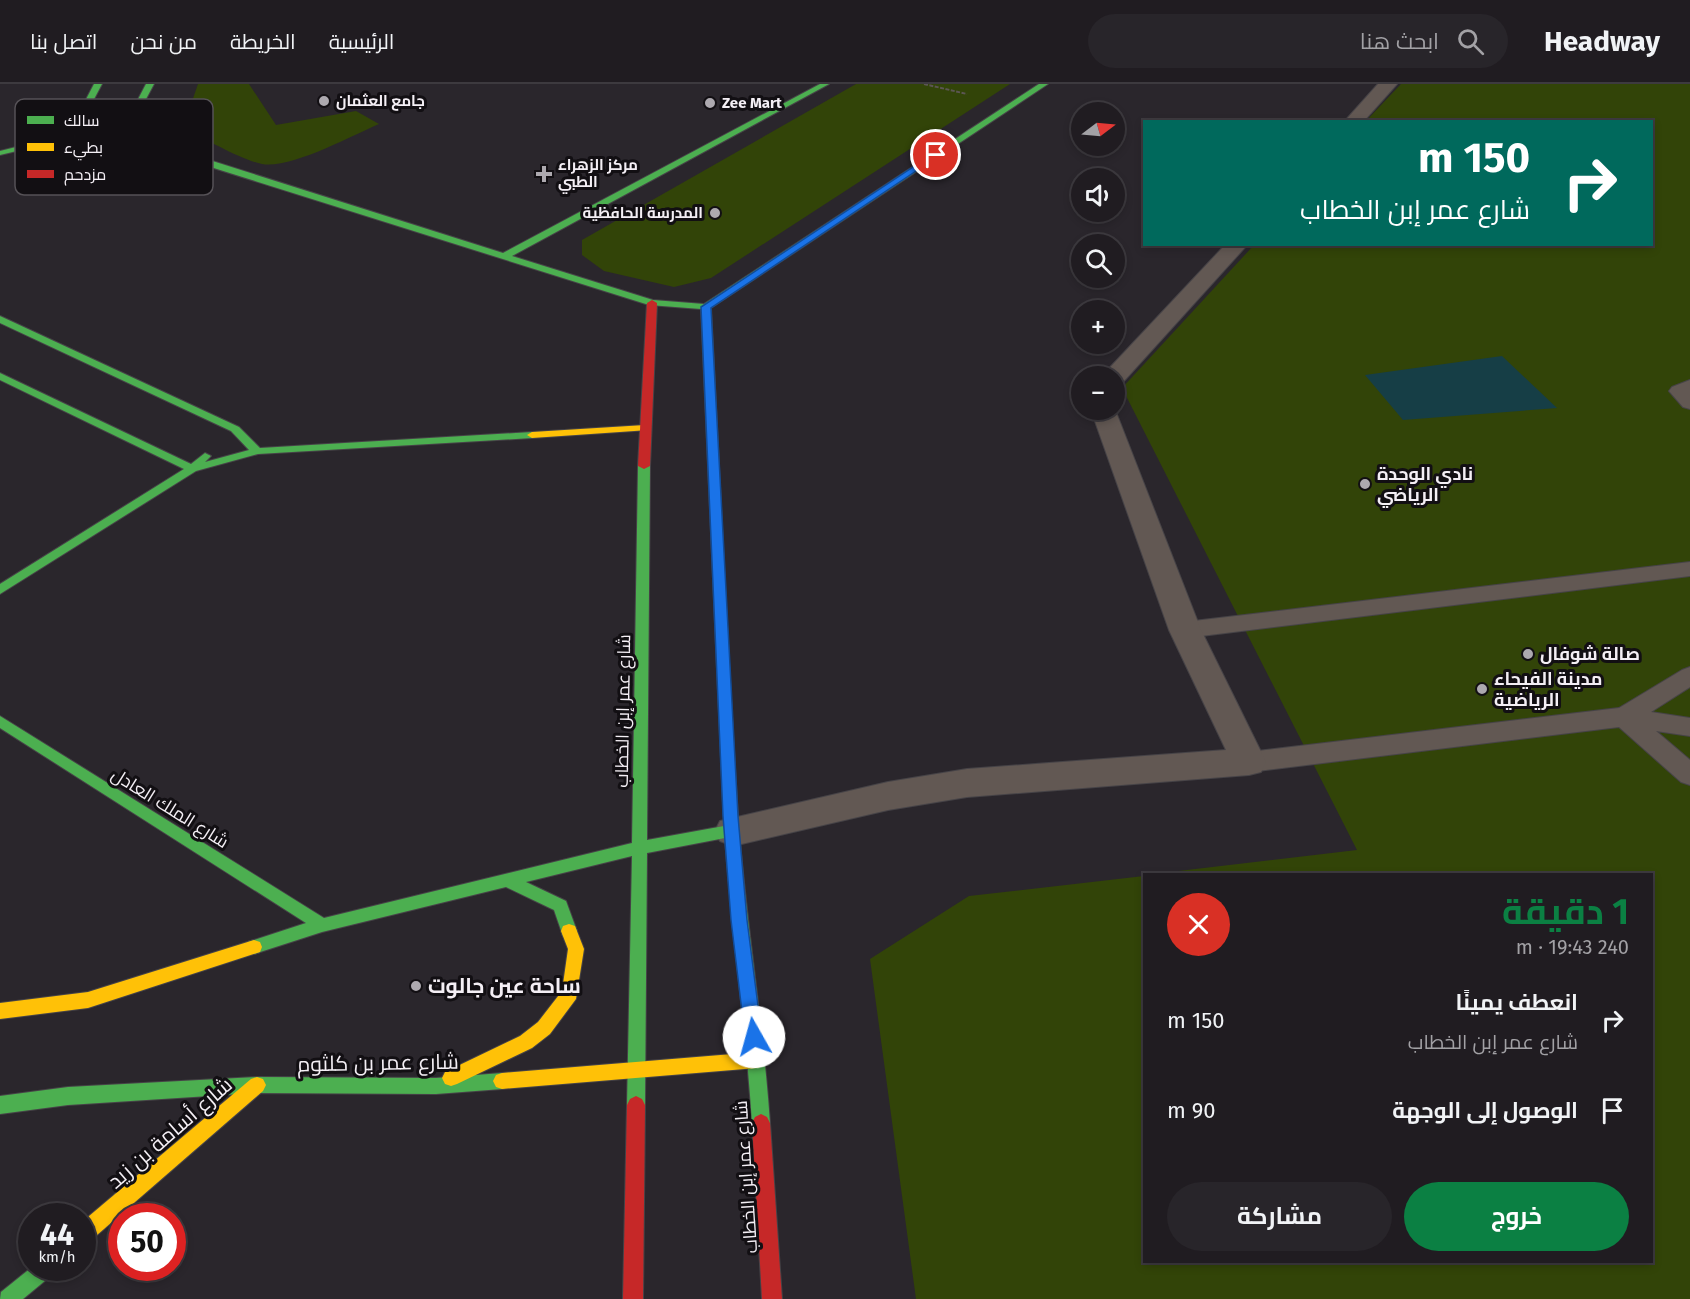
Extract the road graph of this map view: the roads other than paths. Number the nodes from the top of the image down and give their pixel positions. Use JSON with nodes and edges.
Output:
{"nodes":[{"id":1,"x":98,"y":84,"type":"edge"},
{"id":2,"x":150,"y":84,"type":"edge"},
{"id":3,"x":825,"y":84,"type":"edge"},
{"id":4,"x":1044,"y":84,"type":"edge"},
{"id":5,"x":1388,"y":84,"type":"edge"},
{"id":6,"x":90,"y":99,"type":"edge"},
{"id":7,"x":142,"y":99,"type":"edge"},
{"id":8,"x":1355,"y":120,"type":"edge"},
{"id":9,"x":15,"y":149,"type":"edge"},
{"id":10,"x":0,"y":153,"type":"edge"},
{"id":11,"x":213,"y":165,"type":"edge"},
{"id":12,"x":1236,"y":246,"type":"edge"},
{"id":13,"x":505,"y":256,"type":"junction"},
{"id":14,"x":652,"y":303,"type":"junction"},
{"id":15,"x":706,"y":307,"type":"junction"},
{"id":16,"x":0,"y":319,"type":"edge"},
{"id":17,"x":1124,"y":366,"type":"edge"},
{"id":18,"x":0,"y":376,"type":"edge"},
{"id":19,"x":1690,"y":385,"type":"edge"},
{"id":20,"x":1690,"y":403,"type":"edge"},
{"id":21,"x":1108,"y":420,"type":"edge"},
{"id":22,"x":645,"y":428,"type":"junction"},
{"id":23,"x":226,"y":437,"type":"junction"},
{"id":24,"x":257,"y":451,"type":"junction"},
{"id":25,"x":192,"y":469,"type":"junction"},
{"id":26,"x":1690,"y":569,"type":"edge"},
{"id":27,"x":0,"y":590,"type":"edge"},
{"id":28,"x":1185,"y":630,"type":"junction"},
{"id":29,"x":1690,"y":676,"type":"edge"},
{"id":30,"x":1623,"y":717,"type":"junction"},
{"id":31,"x":0,"y":721,"type":"edge"},
{"id":32,"x":1690,"y":727,"type":"edge"},
{"id":33,"x":1249,"y":762,"type":"junction"},
{"id":34,"x":1690,"y":775,"type":"edge"},
{"id":35,"x":733,"y":831,"type":"junction"},
{"id":36,"x":638,"y":848,"type":"junction"},
{"id":37,"x":509,"y":881,"type":"junction"},
{"id":38,"x":321,"y":926,"type":"junction"},
{"id":39,"x":0,"y":1011,"type":"edge"},
{"id":40,"x":757,"y":1060,"type":"junction"},
{"id":41,"x":637,"y":1071,"type":"junction"},
{"id":42,"x":257,"y":1085,"type":"junction"},
{"id":43,"x":436,"y":1086,"type":"junction"},
{"id":44,"x":0,"y":1105,"type":"edge"},
{"id":45,"x":96,"y":1223,"type":"edge"},
{"id":46,"x":29,"y":1281,"type":"edge"},
{"id":47,"x":8,"y":1299,"type":"edge"},
{"id":48,"x":633,"y":1299,"type":"edge"},
{"id":49,"x":772,"y":1299,"type":"edge"}],
"edges":[{"from":1,"to":6,"type":"main road"},
{"from":2,"to":7,"type":"main road"},
{"from":3,"to":13,"type":"main road"},
{"from":4,"to":15,"type":"main road"},
{"from":5,"to":8,"type":"street"},
{"from":9,"to":10,"type":"main road"},
{"from":11,"to":13,"type":"main road"},
{"from":12,"to":17,"type":"street"},
{"from":13,"to":14,"type":"main road"},
{"from":14,"to":15,"type":"main road"},
{"from":14,"to":22,"type":"main road","name":"شارع عمر إبن الخطاب"},
{"from":15,"to":35,"type":"main road","name":"شارع عمر إبن الخطاب"},
{"from":16,"to":23,"type":"main road"},
{"from":18,"to":25,"type":"main road"},
{"from":19,"to":20,"type":"lane"},
{"from":21,"to":28,"type":"street"},
{"from":22,"to":24,"type":"main road"},
{"from":22,"to":36,"type":"main road","name":"شارع عمر إبن الخطاب"},
{"from":23,"to":24,"type":"main road"},
{"from":23,"to":25,"type":"main road"},
{"from":24,"to":25,"type":"main road"},
{"from":25,"to":27,"type":"main road"},
{"from":26,"to":28,"type":"lane"},
{"from":28,"to":33,"type":"street"},
{"from":29,"to":30,"type":"lane"},
{"from":30,"to":32,"type":"lane"},
{"from":30,"to":33,"type":"lane"},
{"from":30,"to":34,"type":"lane"},
{"from":31,"to":38,"type":"main road","name":"شارع الملك العادل"},
{"from":33,"to":35,"type":"street"},
{"from":35,"to":36,"type":"main road"},
{"from":35,"to":40,"type":"main road","name":"شارع عمر إبن الخطاب"},
{"from":36,"to":37,"type":"main road"},
{"from":36,"to":41,"type":"main road","name":"شارع عمر إبن الخطاب"},
{"from":37,"to":38,"type":"main road"},
{"from":37,"to":43,"type":"main road"},
{"from":38,"to":39,"type":"main road"},
{"from":40,"to":41,"type":"main road","name":"شارع عمر بن كلثوم"},
{"from":40,"to":49,"type":"main road","name":"شارع عمر إبن الخطاب"},
{"from":41,"to":43,"type":"main road","name":"شارع عمر بن كلثوم"},
{"from":41,"to":48,"type":"main road","name":"شارع عمر إبن الخطاب"},
{"from":42,"to":43,"type":"main road","name":"شارع عمر بن كلثوم"},
{"from":42,"to":44,"type":"main road","name":"شارع عمر بن كلثوم"},
{"from":42,"to":45,"type":"main road","name":"شارع أسامة بن زيد"},
{"from":46,"to":47,"type":"main road"}]}
